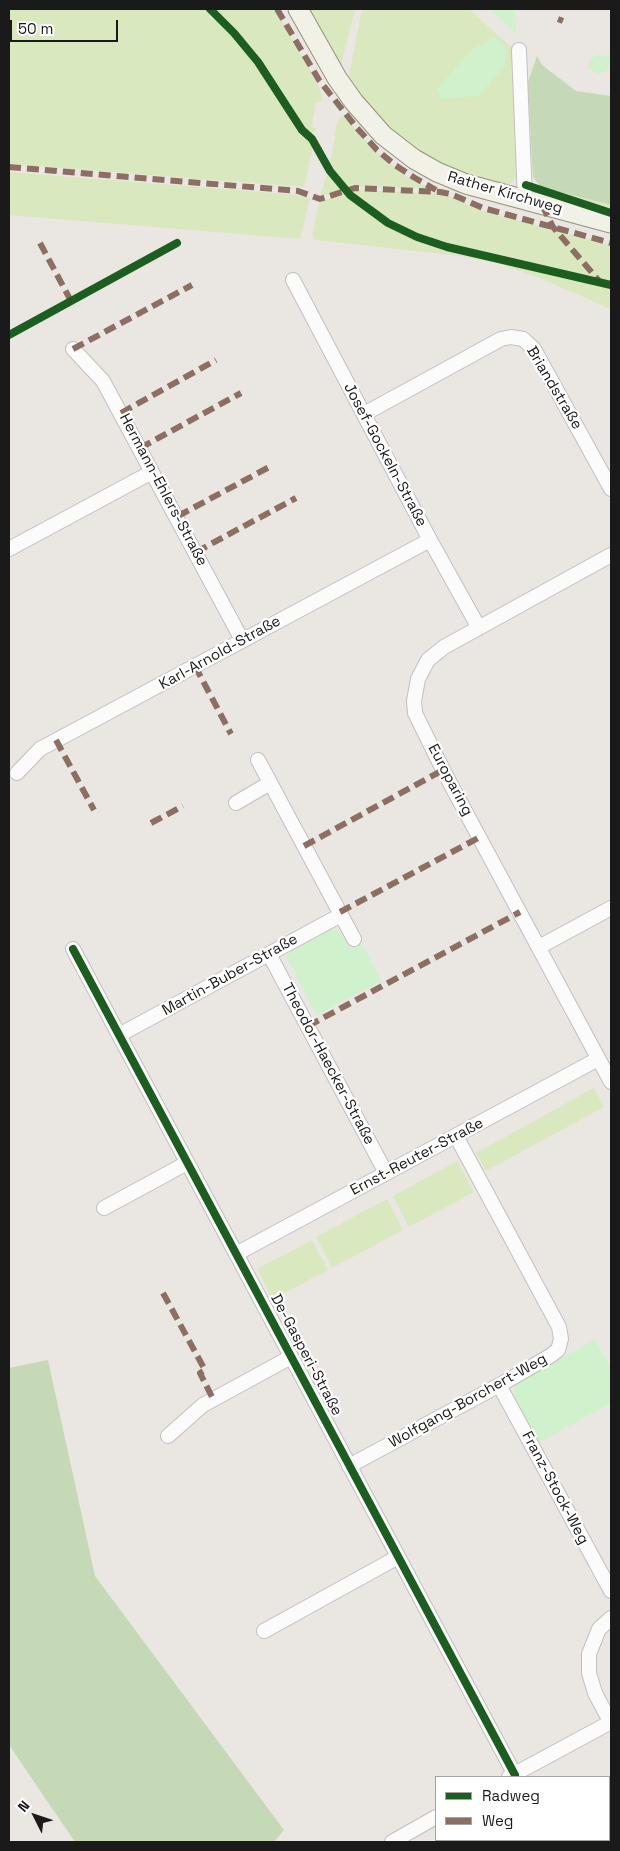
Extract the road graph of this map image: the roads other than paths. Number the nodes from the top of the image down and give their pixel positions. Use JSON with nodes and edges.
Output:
{"nodes":[{"id":1,"x":298,"y":9,"type":"edge"},
{"id":2,"x":519,"y":50,"type":"dead end"},
{"id":3,"x":525,"y":200,"type":"junction"},
{"id":4,"x":611,"y":223,"type":"edge"},
{"id":5,"x":293,"y":280,"type":"dead end"},
{"id":6,"x":73,"y":349,"type":"dead end"},
{"id":7,"x":364,"y":414,"type":"junction"},
{"id":8,"x":152,"y":472,"type":"junction"},
{"id":9,"x":611,"y":489,"type":"edge"},
{"id":10,"x":430,"y":540,"type":"junction"},
{"id":11,"x":9,"y":549,"type":"edge"},
{"id":12,"x":611,"y":555,"type":"edge"},
{"id":13,"x":478,"y":628,"type":"junction"},
{"id":14,"x":242,"y":640,"type":"junction"},
{"id":15,"x":258,"y":760,"type":"dead end"},
{"id":16,"x":17,"y":773,"type":"dead end"},
{"id":17,"x":270,"y":783,"type":"junction"},
{"id":18,"x":236,"y":803,"type":"dead end"},
{"id":19,"x":611,"y":908,"type":"edge"},
{"id":20,"x":341,"y":915,"type":"junction"},
{"id":21,"x":354,"y":939,"type":"dead end"},
{"id":22,"x":539,"y":947,"type":"junction"},
{"id":23,"x":72,"y":949,"type":"dead end"},
{"id":24,"x":269,"y":954,"type":"junction"},
{"id":25,"x":119,"y":1035,"type":"junction"},
{"id":26,"x":598,"y":1059,"type":"junction"},
{"id":27,"x":611,"y":1082,"type":"edge"},
{"id":28,"x":456,"y":1136,"type":"junction"},
{"id":29,"x":187,"y":1163,"type":"junction"},
{"id":30,"x":386,"y":1173,"type":"junction"},
{"id":31,"x":104,"y":1208,"type":"dead end"},
{"id":32,"x":236,"y":1254,"type":"junction"},
{"id":33,"x":291,"y":1357,"type":"junction"},
{"id":34,"x":499,"y":1385,"type":"junction"},
{"id":35,"x":168,"y":1436,"type":"dead end"},
{"id":36,"x":349,"y":1466,"type":"junction"},
{"id":37,"x":398,"y":1556,"type":"junction"},
{"id":38,"x":611,"y":1591,"type":"edge"},
{"id":39,"x":611,"y":1618,"type":"edge"},
{"id":40,"x":264,"y":1631,"type":"dead end"},
{"id":41,"x":611,"y":1723,"type":"edge"},
{"id":42,"x":512,"y":1776,"type":"edge"},
{"id":43,"x":435,"y":1818,"type":"edge"},
{"id":44,"x":392,"y":1842,"type":"edge"}],
"edges":[{"from":1,"to":3,"type":"main road","name":"Rather Kirchweg"},
{"from":2,"to":3,"type":"street"},
{"from":3,"to":4,"type":"main road","name":"Rather Kirchweg"},
{"from":5,"to":7,"type":"street","name":"Josef-Gockeln-Straße"},
{"from":6,"to":8,"type":"street","name":"Hermann-Ehlers-Straße"},
{"from":7,"to":9,"type":"street","name":"Briandstraße"},
{"from":7,"to":10,"type":"street","name":"Josef-Gockeln-Straße"},
{"from":8,"to":11,"type":"street"},
{"from":8,"to":14,"type":"street","name":"Hermann-Ehlers-Straße"},
{"from":10,"to":13,"type":"street","name":"Josef-Gockeln-Straße"},
{"from":10,"to":14,"type":"street","name":"Karl-Arnold-Straße"},
{"from":12,"to":13,"type":"street","name":"Europaring"},
{"from":13,"to":22,"type":"street","name":"Europaring"},
{"from":14,"to":16,"type":"street","name":"Karl-Arnold-Straße"},
{"from":15,"to":17,"type":"street"},
{"from":17,"to":18,"type":"street"},
{"from":17,"to":20,"type":"street"},
{"from":19,"to":22,"type":"street"},
{"from":20,"to":21,"type":"street"},
{"from":20,"to":24,"type":"street","name":"Martin-Buber-Straße"},
{"from":22,"to":26,"type":"street","name":"Europaring"},
{"from":23,"to":25,"type":"street","name":"De-Gasperi-Straße"},
{"from":24,"to":25,"type":"street","name":"Martin-Buber-Straße"},
{"from":24,"to":30,"type":"street","name":"Theodor-Haecker-Straße"},
{"from":25,"to":29,"type":"street","name":"De-Gasperi-Straße"},
{"from":26,"to":27,"type":"street","name":"Europaring"},
{"from":26,"to":28,"type":"street","name":"Ernst-Reuter-Straße"},
{"from":28,"to":30,"type":"street","name":"Ernst-Reuter-Straße"},
{"from":28,"to":34,"type":"street","name":"Wolfgang-Borchert-Weg"},
{"from":29,"to":31,"type":"street"},
{"from":29,"to":32,"type":"street","name":"De-Gasperi-Straße"},
{"from":30,"to":32,"type":"street","name":"Ernst-Reuter-Straße"},
{"from":32,"to":33,"type":"street","name":"De-Gasperi-Straße"},
{"from":33,"to":35,"type":"street"},
{"from":33,"to":36,"type":"street","name":"De-Gasperi-Straße"},
{"from":34,"to":36,"type":"street","name":"Wolfgang-Borchert-Weg"},
{"from":34,"to":38,"type":"street","name":"Franz-Stock-Weg"},
{"from":36,"to":37,"type":"street","name":"De-Gasperi-Straße"},
{"from":37,"to":40,"type":"street"},
{"from":37,"to":42,"type":"street","name":"De-Gasperi-Straße"},
{"from":39,"to":41,"type":"street"},
{"from":41,"to":42,"type":"street"},
{"from":43,"to":44,"type":"street"}]}
